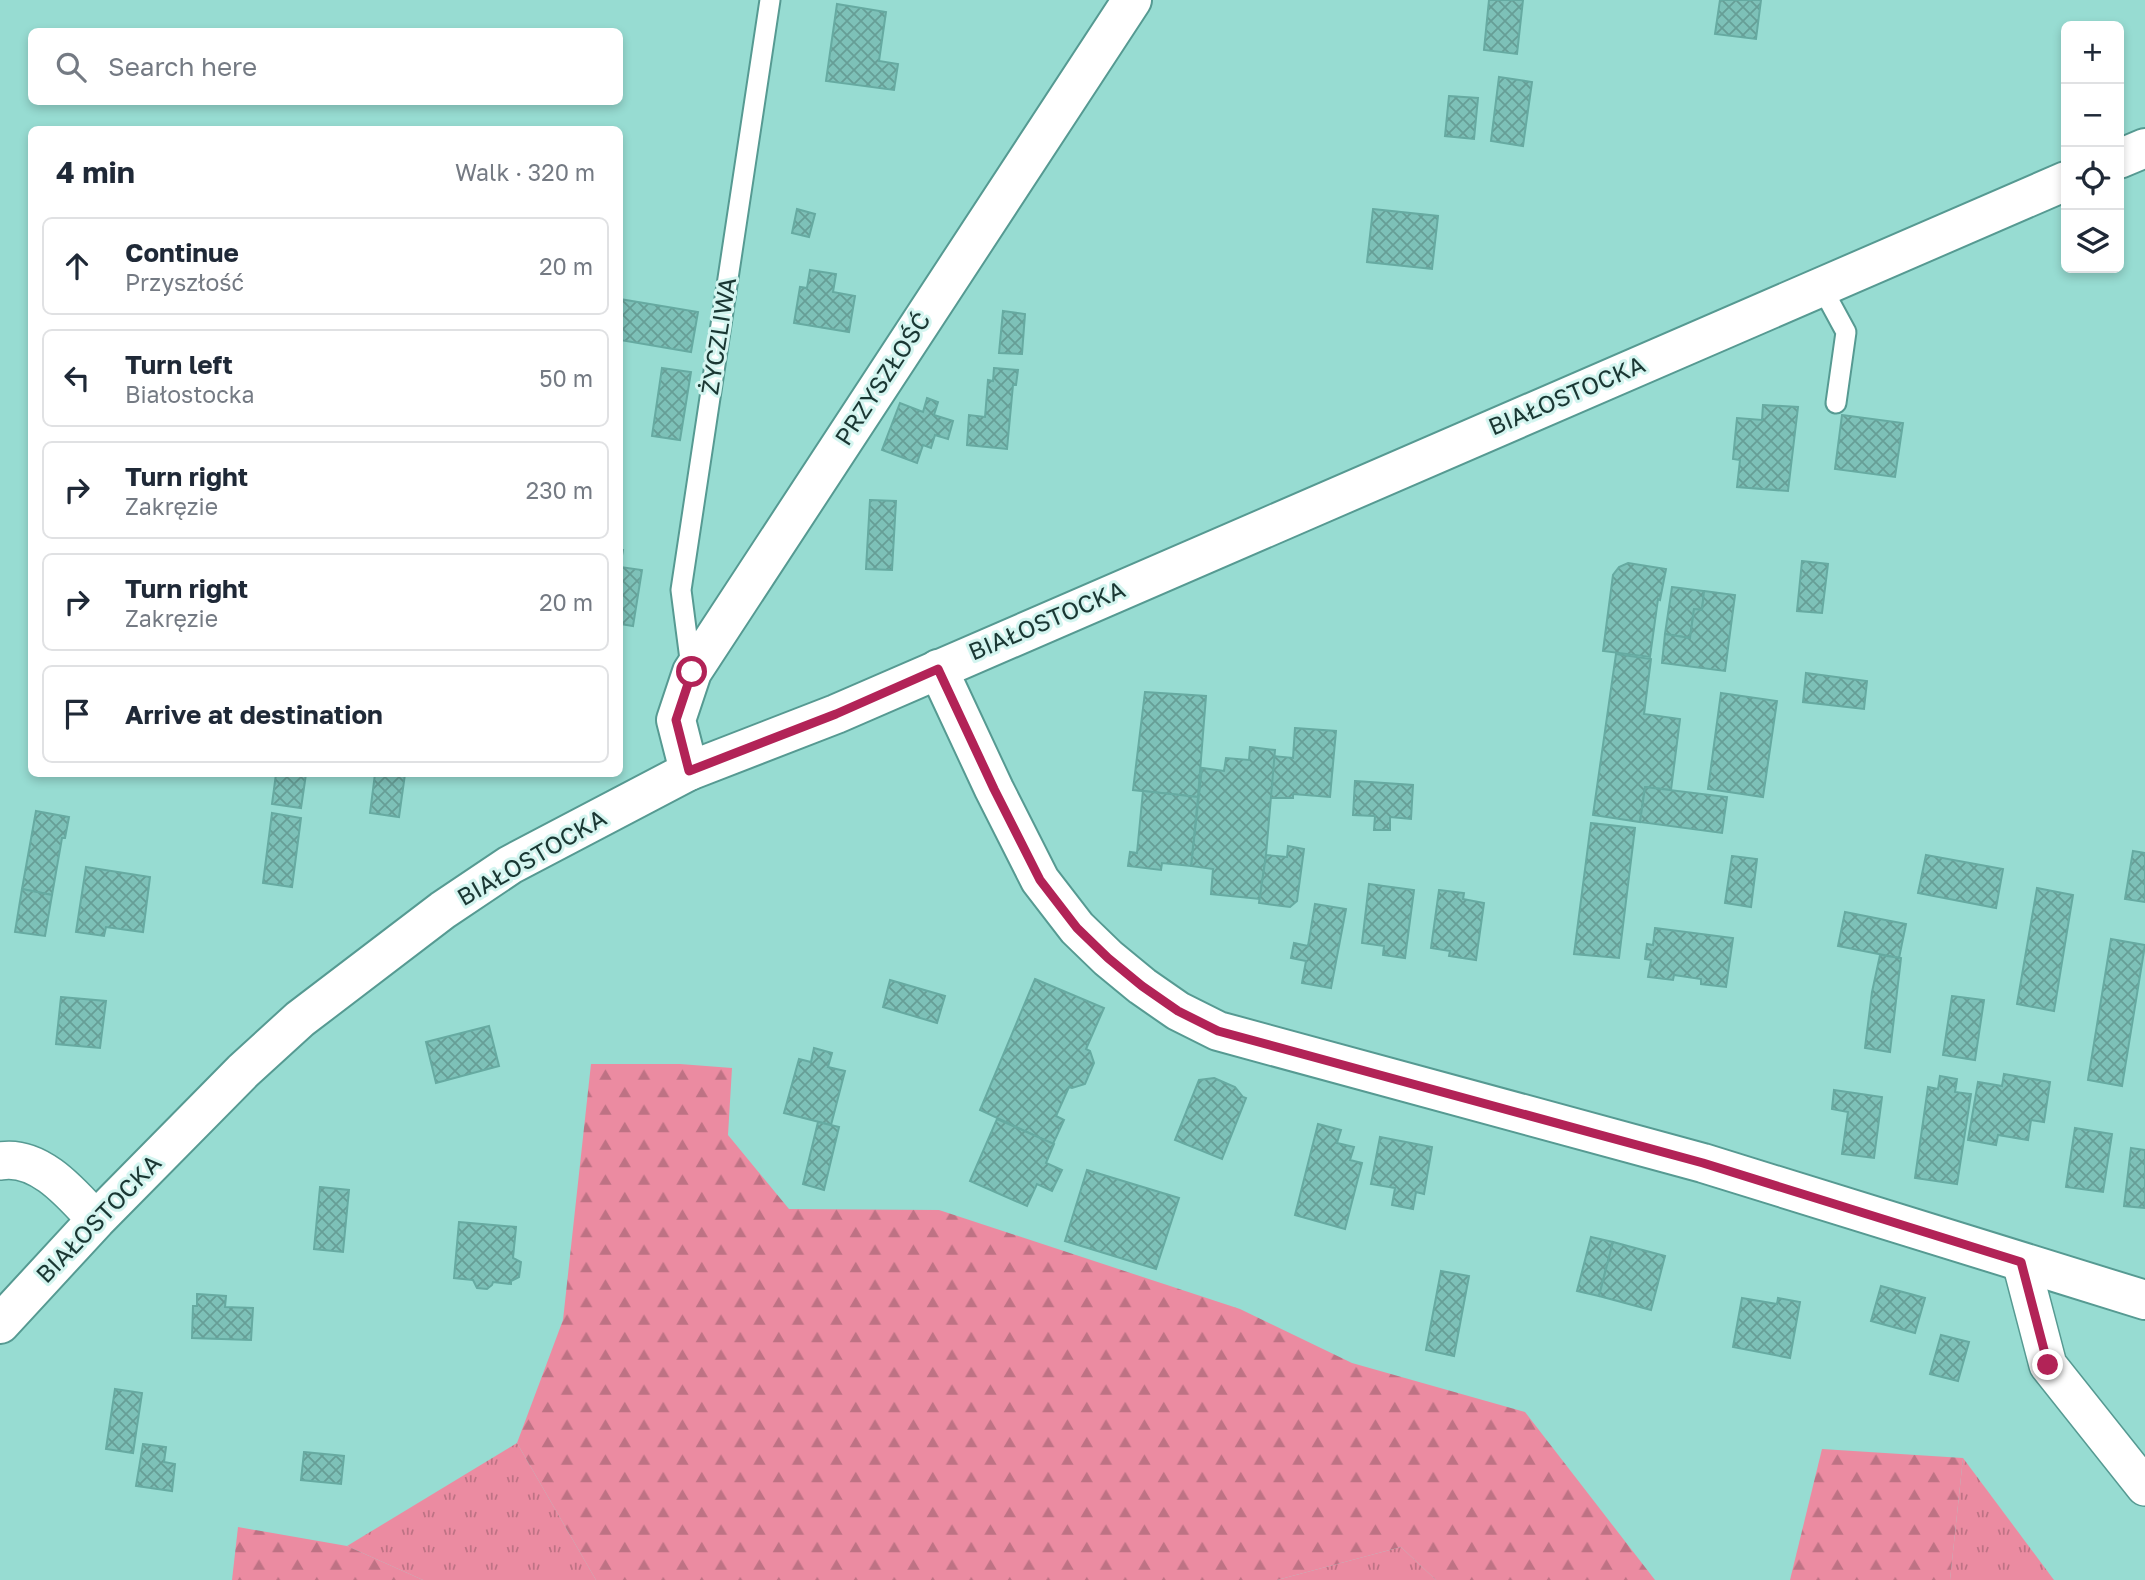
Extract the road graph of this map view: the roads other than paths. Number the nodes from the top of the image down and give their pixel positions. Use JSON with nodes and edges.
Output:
{"nodes":[{"id":1,"x":770,"y":0,"type":"edge"},
{"id":2,"x":1132,"y":0,"type":"edge"},
{"id":3,"x":2145,"y":148,"type":"edge"},
{"id":4,"x":2124,"y":157,"type":"edge"},
{"id":5,"x":2061,"y":183,"type":"edge"},
{"id":6,"x":1821,"y":286,"type":"junction"},
{"id":7,"x":1836,"y":403,"type":"dead end"},
{"id":8,"x":938,"y":669,"type":"junction"},
{"id":9,"x":692,"y":672,"type":"junction"},
{"id":10,"x":689,"y":771,"type":"junction"},
{"id":11,"x":0,"y":1161,"type":"edge"},
{"id":12,"x":96,"y":1220,"type":"junction"},
{"id":13,"x":2021,"y":1262,"type":"junction"},
{"id":14,"x":2145,"y":1300,"type":"edge"},
{"id":15,"x":0,"y":1324,"type":"edge"},
{"id":16,"x":2145,"y":1487,"type":"edge"}],
"edges":[{"from":1,"to":9,"type":"lane","name":"ŻYCZLIWA"},
{"from":2,"to":9,"type":"main road","name":"PRZYSZŁOŚĆ"},
{"from":3,"to":4,"type":"main road"},
{"from":5,"to":6,"type":"main road","name":"BIAŁOSTOCKA"},
{"from":6,"to":7,"type":"lane"},
{"from":6,"to":8,"type":"main road","name":"BIAŁOSTOCKA"},
{"from":8,"to":10,"type":"main road","name":"BIAŁOSTOCKA"},
{"from":8,"to":13,"type":"main road"},
{"from":9,"to":10,"type":"main road","name":"PRZYSZŁOŚĆ"},
{"from":10,"to":12,"type":"main road","name":"BIAŁOSTOCKA"},
{"from":11,"to":12,"type":"street"},
{"from":12,"to":15,"type":"main road","name":"BIAŁOSTOCKA"},
{"from":13,"to":14,"type":"main road"},
{"from":13,"to":16,"type":"street"}]}
